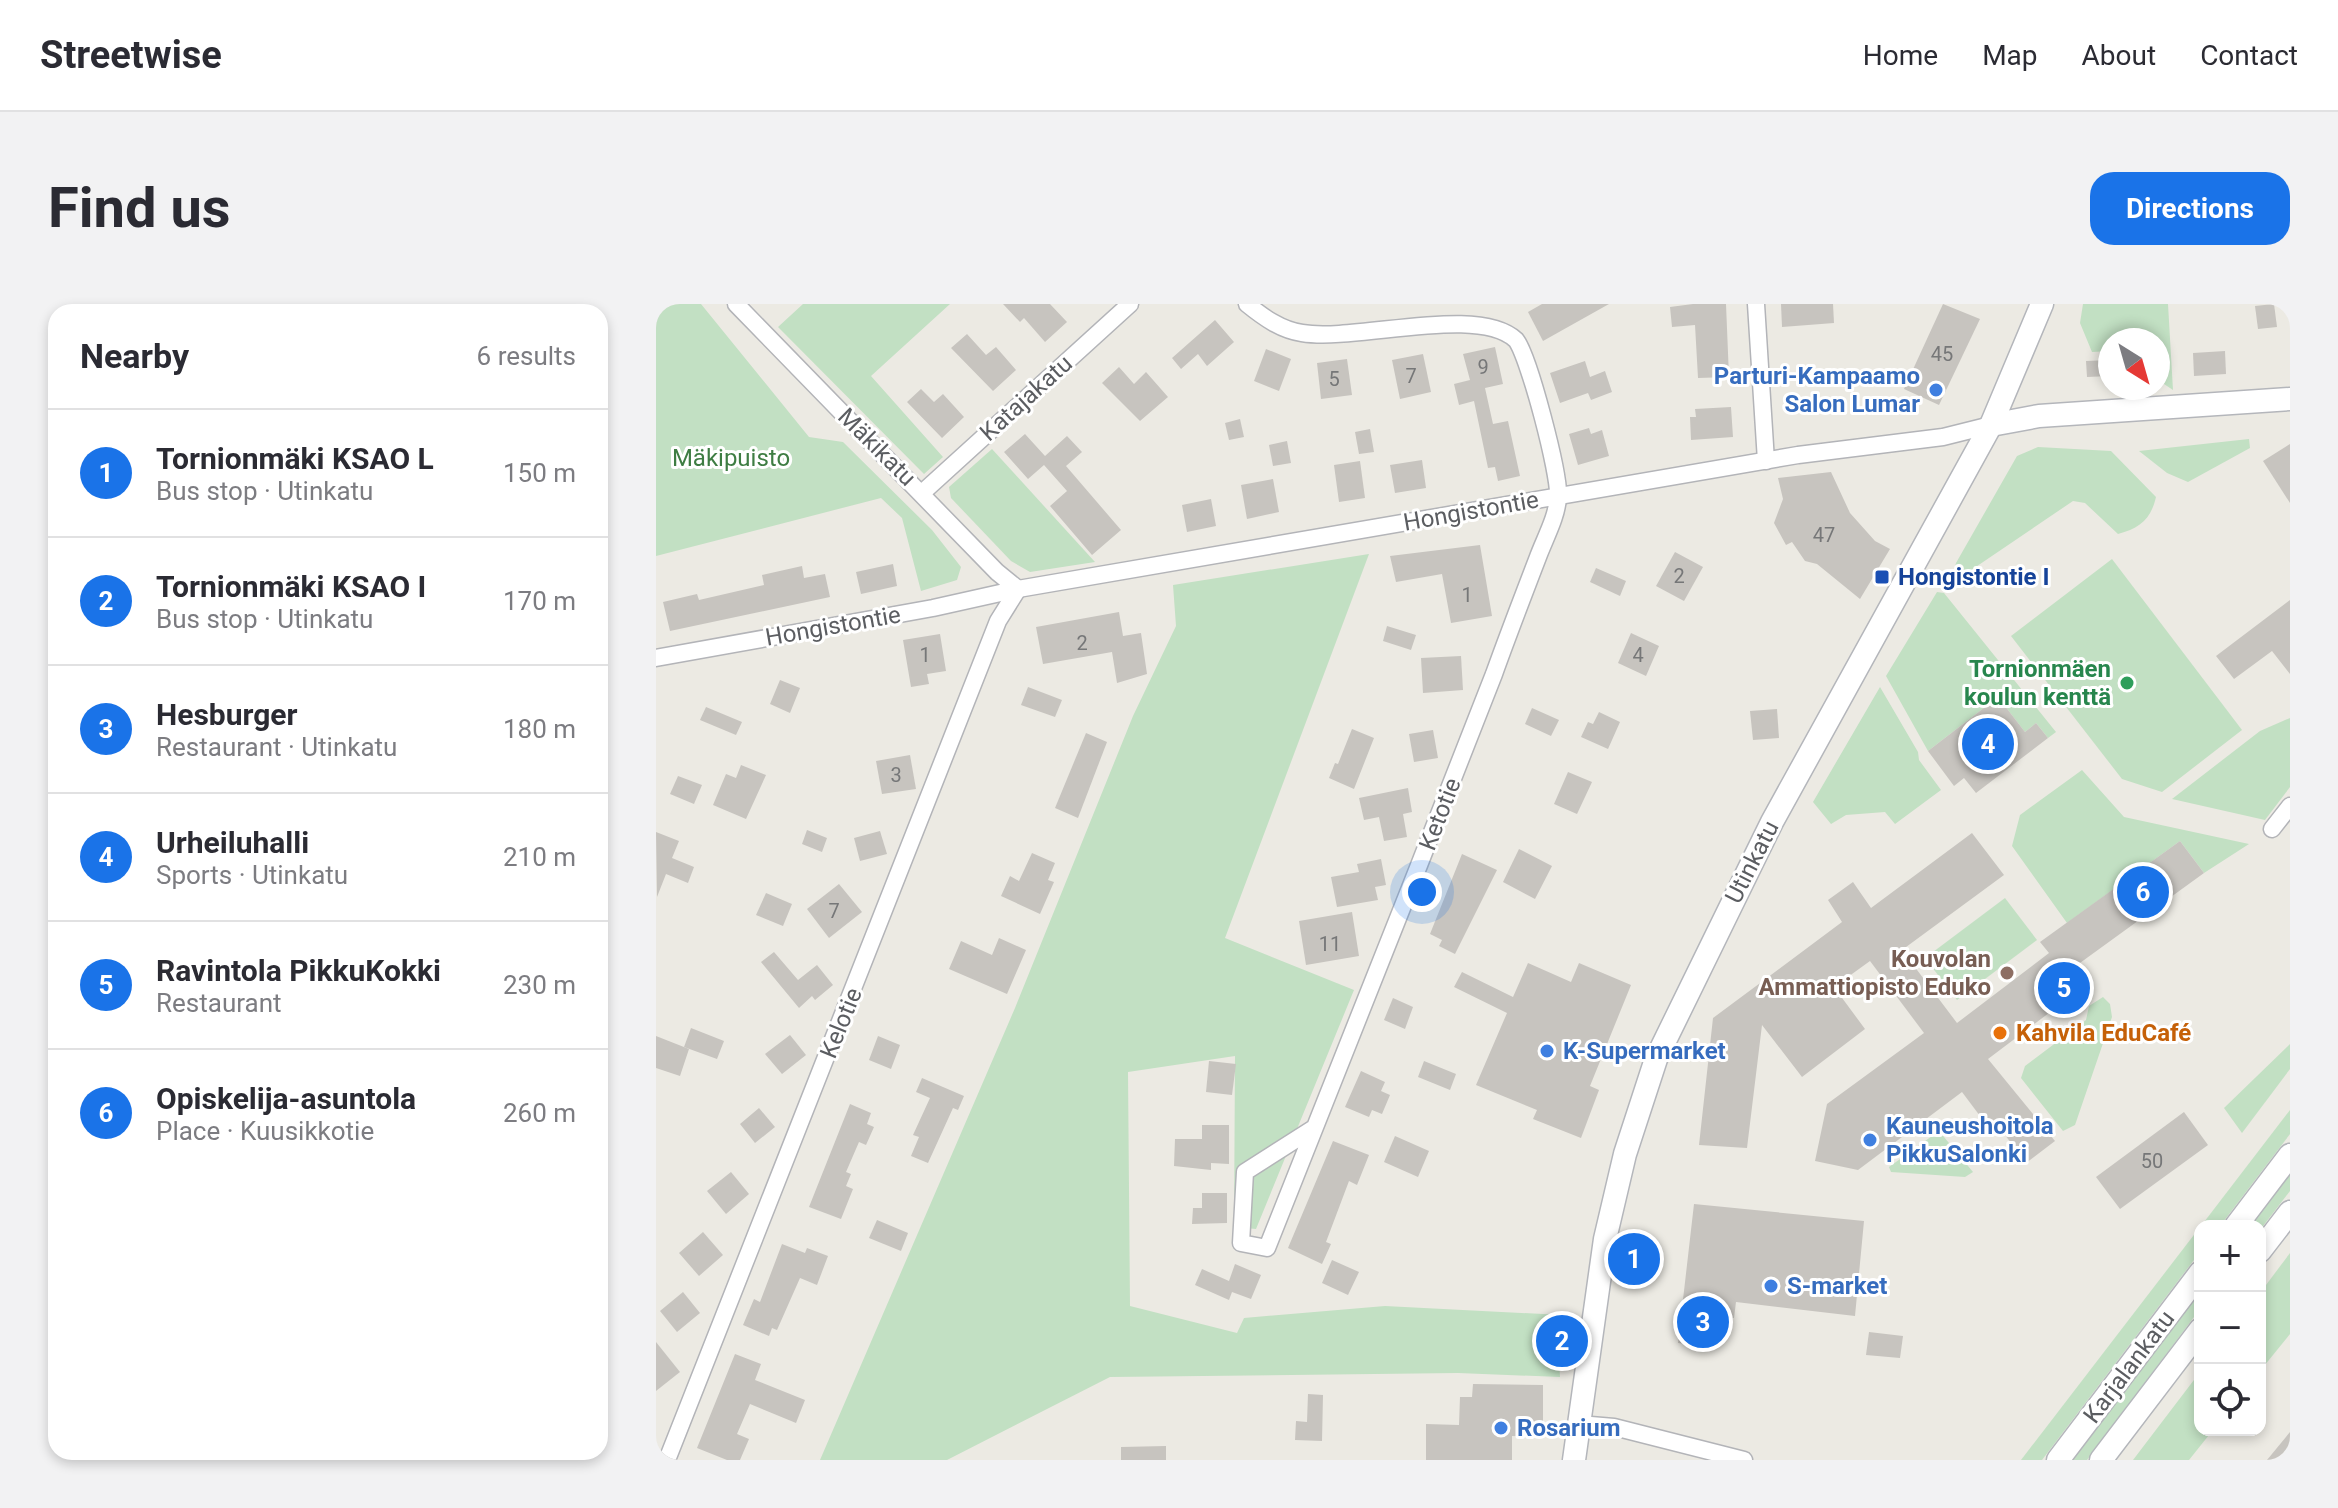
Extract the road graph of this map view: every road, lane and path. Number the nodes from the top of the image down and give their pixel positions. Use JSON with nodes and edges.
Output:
{"nodes":[{"id":1,"x":736,"y":304,"type":"edge"},
{"id":2,"x":1130,"y":304,"type":"edge"},
{"id":3,"x":1247,"y":304,"type":"edge"},
{"id":4,"x":1756,"y":304,"type":"edge"},
{"id":5,"x":2042,"y":304,"type":"edge"},
{"id":6,"x":2290,"y":399,"type":"edge"},
{"id":7,"x":1991,"y":425,"type":"junction"},
{"id":8,"x":1766,"y":461,"type":"junction"},
{"id":9,"x":922,"y":493,"type":"junction"},
{"id":10,"x":1559,"y":496,"type":"junction"},
{"id":11,"x":1018,"y":589,"type":"junction"},
{"id":12,"x":656,"y":658,"type":"edge"},
{"id":13,"x":2290,"y":806,"type":"edge"},
{"id":14,"x":2272,"y":829,"type":"dead end"},
{"id":15,"x":1314,"y":1128,"type":"junction"},
{"id":16,"x":2290,"y":1155,"type":"edge"},
{"id":17,"x":2290,"y":1212,"type":"edge"},
{"id":18,"x":2241,"y":1220,"type":"edge"},
{"id":19,"x":2266,"y":1243,"type":"edge"},
{"id":20,"x":2194,"y":1281,"type":"edge"},
{"id":21,"x":2194,"y":1338,"type":"edge"},
{"id":22,"x":1579,"y":1424,"type":"junction"},
{"id":23,"x":667,"y":1460,"type":"edge"},
{"id":24,"x":1574,"y":1460,"type":"edge"},
{"id":25,"x":1744,"y":1460,"type":"edge"},
{"id":26,"x":2058,"y":1460,"type":"edge"},
{"id":27,"x":2101,"y":1460,"type":"edge"}],
"edges":[{"from":1,"to":9,"type":"street","name":"Mäkikatu"},
{"from":2,"to":9,"type":"street","name":"Katajakatu"},
{"from":3,"to":10,"type":"street"},
{"from":4,"to":8,"type":"street"},
{"from":5,"to":7,"type":"street","name":"Utinkatu"},
{"from":6,"to":7,"type":"street","name":"Hongistontie"},
{"from":7,"to":8,"type":"street","name":"Hongistontie"},
{"from":7,"to":22,"type":"street","name":"Utinkatu"},
{"from":8,"to":10,"type":"street","name":"Hongistontie"},
{"from":9,"to":11,"type":"street","name":"Mäkikatu"},
{"from":10,"to":11,"type":"street","name":"Hongistontie"},
{"from":10,"to":15,"type":"street","name":"Ketotie"},
{"from":11,"to":12,"type":"street","name":"Hongistontie"},
{"from":11,"to":23,"type":"street","name":"Kelotie"},
{"from":13,"to":14,"type":"street"},
{"from":15,"to":15,"type":"street","name":"Ketotie"},
{"from":16,"to":18,"type":"street"},
{"from":17,"to":19,"type":"street"},
{"from":20,"to":26,"type":"street","name":"Karjalankatu"},
{"from":21,"to":27,"type":"street","name":"Karjalankatu"},
{"from":22,"to":24,"type":"street","name":"Utinkatu"},
{"from":22,"to":25,"type":"street"}]}
